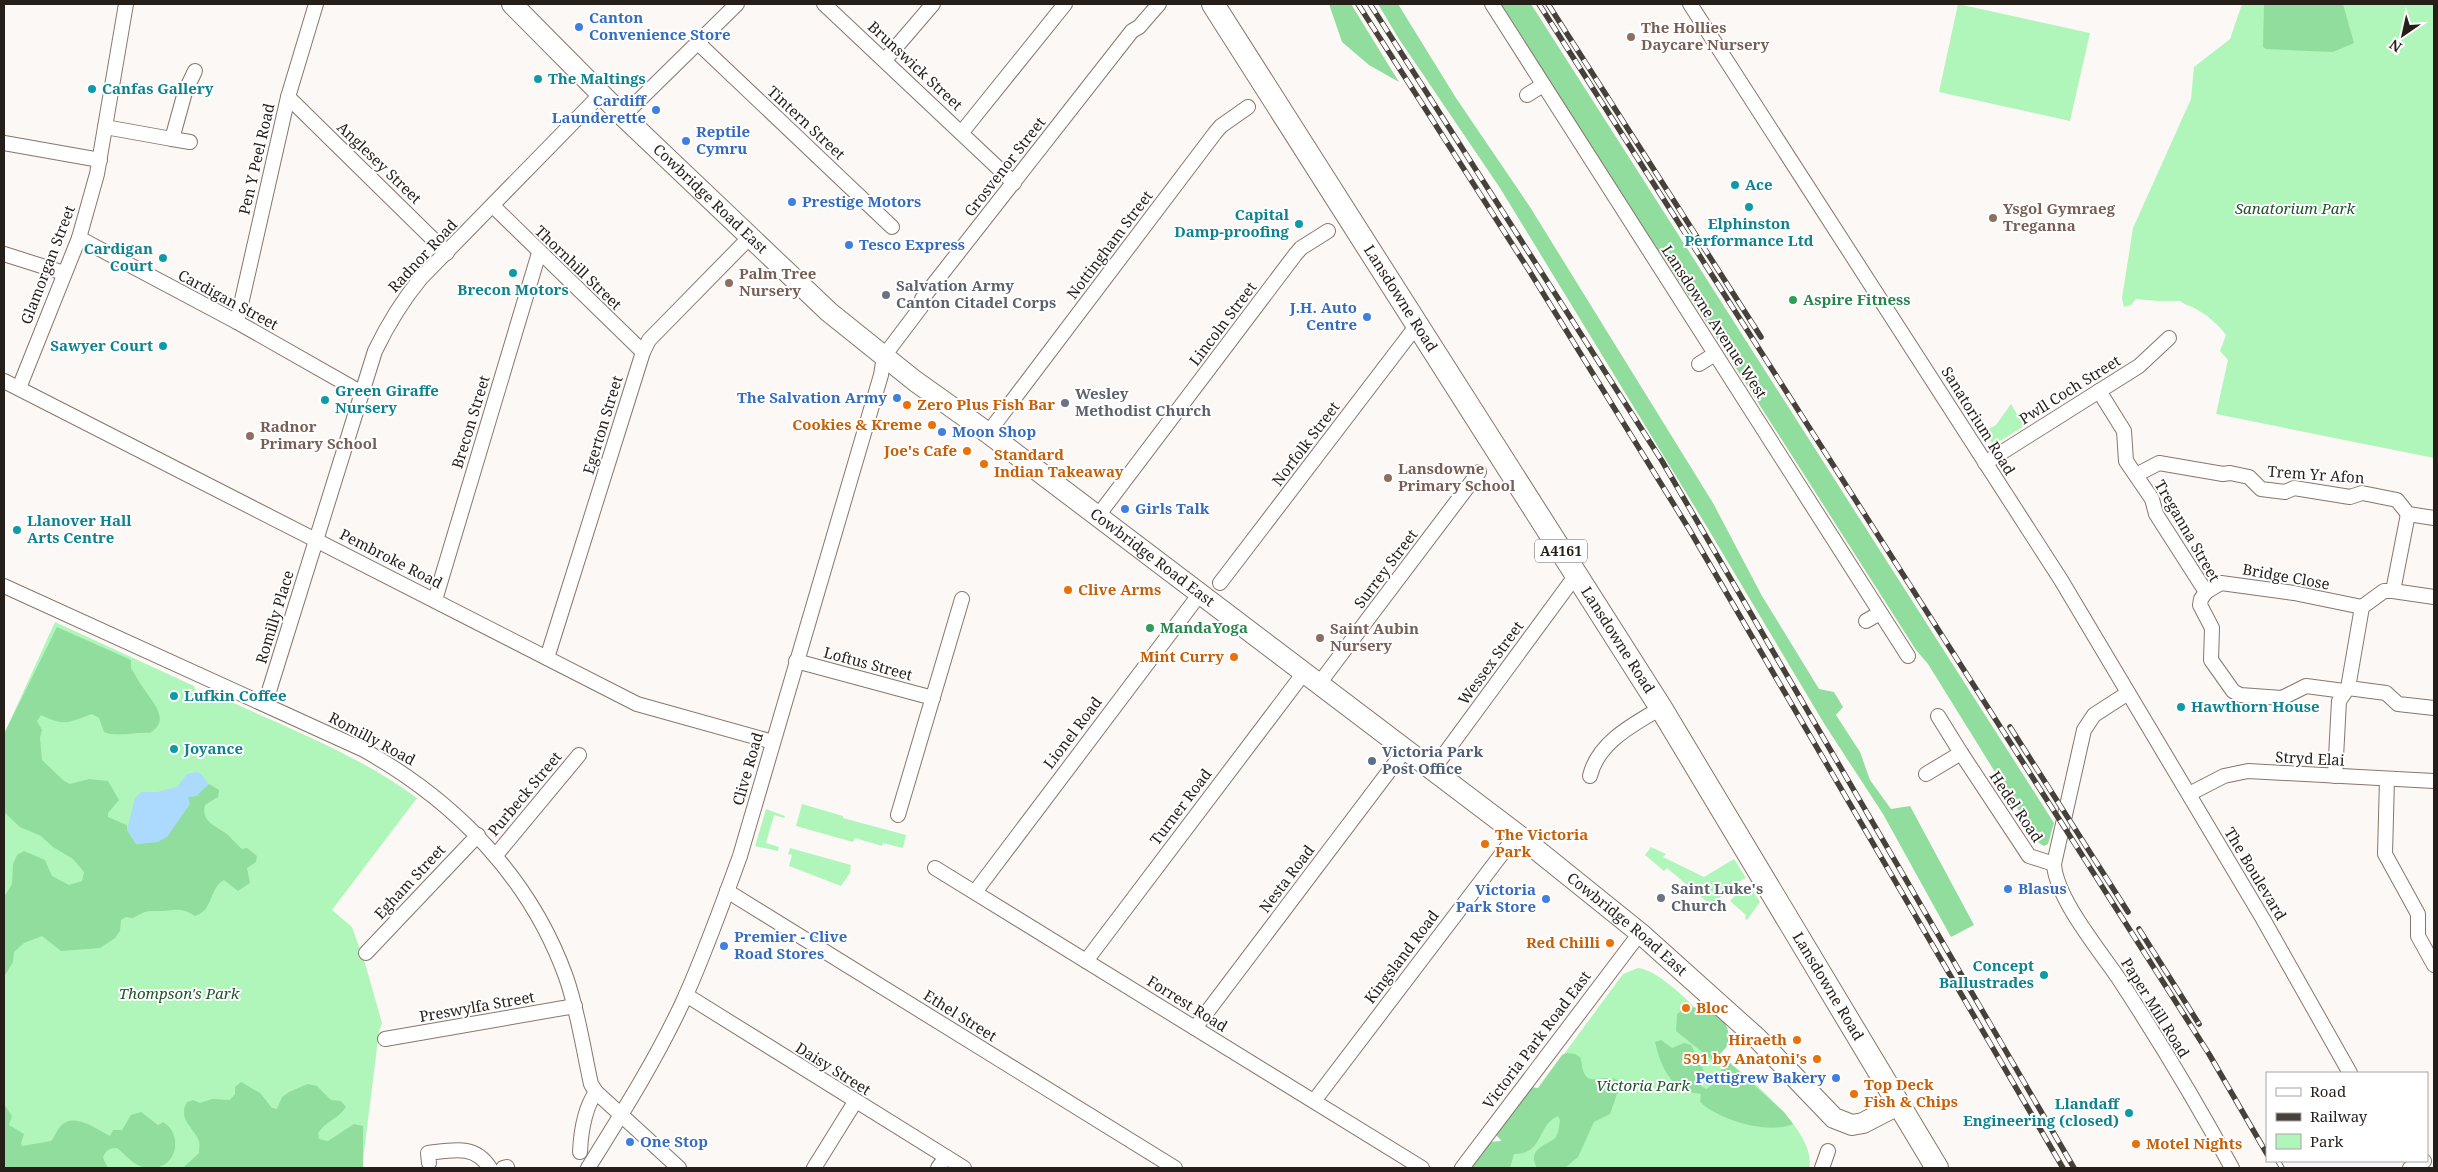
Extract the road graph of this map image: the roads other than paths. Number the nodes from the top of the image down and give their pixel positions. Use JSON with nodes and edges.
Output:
{"nodes":[{"id":1,"x":126,"y":4,"type":"edge"},
{"id":2,"x":316,"y":4,"type":"edge"},
{"id":3,"x":512,"y":4,"type":"edge"},
{"id":4,"x":737,"y":4,"type":"edge"},
{"id":5,"x":824,"y":4,"type":"edge"},
{"id":6,"x":934,"y":4,"type":"edge"},
{"id":7,"x":1065,"y":4,"type":"edge"},
{"id":8,"x":1159,"y":4,"type":"edge"},
{"id":9,"x":1213,"y":4,"type":"edge"},
{"id":10,"x":1492,"y":4,"type":"edge"},
{"id":11,"x":1690,"y":4,"type":"edge"},
{"id":12,"x":698,"y":43,"type":"junction"},
{"id":13,"x":885,"y":60,"type":"junction"},
{"id":14,"x":195,"y":71,"type":"dead end"},
{"id":15,"x":1543,"y":85,"type":"junction"},
{"id":16,"x":601,"y":94,"type":"junction"},
{"id":17,"x":1527,"y":95,"type":"dead end"},
{"id":18,"x":288,"y":97,"type":"junction"},
{"id":19,"x":1248,"y":107,"type":"dead end"},
{"id":20,"x":623,"y":116,"type":"junction"},
{"id":21,"x":105,"y":127,"type":"junction"},
{"id":22,"x":962,"y":132,"type":"junction"},
{"id":23,"x":172,"y":139,"type":"junction"},
{"id":24,"x":190,"y":142,"type":"dead end"},
{"id":25,"x":4,"y":143,"type":"edge"},
{"id":26,"x":100,"y":160,"type":"junction"},
{"id":27,"x":1014,"y":183,"type":"junction"},
{"id":28,"x":492,"y":206,"type":"junction"},
{"id":29,"x":892,"y":227,"type":"dead end"},
{"id":30,"x":1328,"y":231,"type":"dead end"},
{"id":31,"x":750,"y":237,"type":"junction"},
{"id":32,"x":79,"y":238,"type":"junction"},
{"id":33,"x":447,"y":253,"type":"junction"},
{"id":34,"x":539,"y":253,"type":"junction"},
{"id":35,"x":4,"y":254,"type":"edge"},
{"id":36,"x":64,"y":272,"type":"junction"},
{"id":37,"x":237,"y":322,"type":"junction"},
{"id":38,"x":1417,"y":325,"type":"junction"},
{"id":39,"x":2169,"y":338,"type":"dead end"},
{"id":40,"x":643,"y":352,"type":"junction"},
{"id":41,"x":1715,"y":354,"type":"junction"},
{"id":42,"x":884,"y":356,"type":"junction"},
{"id":43,"x":1699,"y":364,"type":"dead end"},
{"id":44,"x":4,"y":381,"type":"edge"},
{"id":45,"x":18,"y":388,"type":"junction"},
{"id":46,"x":2099,"y":391,"type":"junction"},
{"id":47,"x":362,"y":393,"type":"junction"},
{"id":48,"x":988,"y":433,"type":"junction"},
{"id":49,"x":1985,"y":463,"type":"junction"},
{"id":50,"x":1479,"y":472,"type":"dead end"},
{"id":51,"x":2136,"y":476,"type":"junction"},
{"id":52,"x":2408,"y":514,"type":"junction"},
{"id":53,"x":1096,"y":517,"type":"junction"},
{"id":54,"x":2434,"y":518,"type":"edge"},
{"id":55,"x":316,"y":538,"type":"junction"},
{"id":56,"x":1576,"y":575,"type":"junction"},
{"id":57,"x":1220,"y":584,"type":"dead end"},
{"id":58,"x":4,"y":586,"type":"edge"},
{"id":59,"x":2393,"y":591,"type":"junction"},
{"id":60,"x":2206,"y":592,"type":"junction"},
{"id":61,"x":1199,"y":595,"type":"junction"},
{"id":62,"x":2434,"y":597,"type":"edge"},
{"id":63,"x":962,"y":598,"type":"dead end"},
{"id":64,"x":435,"y":600,"type":"junction"},
{"id":65,"x":2362,"y":607,"type":"junction"},
{"id":66,"x":1880,"y":613,"type":"junction"},
{"id":67,"x":1866,"y":621,"type":"dead end"},
{"id":68,"x":1908,"y":656,"type":"dead end"},
{"id":69,"x":547,"y":658,"type":"junction"},
{"id":70,"x":796,"y":661,"type":"junction"},
{"id":71,"x":1310,"y":679,"type":"junction"},
{"id":72,"x":2346,"y":689,"type":"junction"},
{"id":73,"x":2128,"y":693,"type":"junction"},
{"id":74,"x":933,"y":698,"type":"junction"},
{"id":75,"x":265,"y":704,"type":"junction"},
{"id":76,"x":1660,"y":708,"type":"junction"},
{"id":77,"x":2434,"y":708,"type":"edge"},
{"id":78,"x":1938,"y":716,"type":"dead end"},
{"id":79,"x":773,"y":742,"type":"junction"},
{"id":80,"x":1405,"y":750,"type":"junction"},
{"id":81,"x":579,"y":754,"type":"dead end"},
{"id":82,"x":1961,"y":754,"type":"junction"},
{"id":83,"x":1432,"y":771,"type":"junction"},
{"id":84,"x":1926,"y":774,"type":"dead end"},
{"id":85,"x":1590,"y":776,"type":"dead end"},
{"id":86,"x":2335,"y":776,"type":"junction"},
{"id":87,"x":2387,"y":779,"type":"junction"},
{"id":88,"x":2434,"y":782,"type":"edge"},
{"id":89,"x":2189,"y":794,"type":"junction"},
{"id":90,"x":898,"y":815,"type":"dead end"},
{"id":91,"x":1517,"y":834,"type":"junction"},
{"id":92,"x":478,"y":835,"type":"junction"},
{"id":93,"x":496,"y":855,"type":"junction"},
{"id":94,"x":2054,"y":864,"type":"junction"},
{"id":95,"x":935,"y":868,"type":"dead end"},
{"id":96,"x":727,"y":891,"type":"junction"},
{"id":97,"x":975,"y":892,"type":"junction"},
{"id":98,"x":1640,"y":933,"type":"junction"},
{"id":99,"x":366,"y":952,"type":"dead end"},
{"id":100,"x":2433,"y":958,"type":"edge"},
{"id":101,"x":1086,"y":961,"type":"junction"},
{"id":102,"x":686,"y":995,"type":"junction"},
{"id":103,"x":574,"y":1006,"type":"junction"},
{"id":104,"x":1195,"y":1028,"type":"junction"},
{"id":105,"x":385,"y":1039,"type":"dead end"},
{"id":106,"x":2349,"y":1072,"type":"edge"},
{"id":107,"x":596,"y":1092,"type":"junction"},
{"id":108,"x":855,"y":1102,"type":"junction"},
{"id":109,"x":1314,"y":1102,"type":"junction"},
{"id":110,"x":1898,"y":1105,"type":"junction"},
{"id":111,"x":622,"y":1114,"type":"junction"},
{"id":112,"x":1828,"y":1151,"type":"dead end"},
{"id":113,"x":580,"y":1152,"type":"dead end"},
{"id":114,"x":2421,"y":1162,"type":"edge"},
{"id":115,"x":429,"y":1163,"type":"dead end"},
{"id":116,"x":942,"y":1163,"type":"edge"},
{"id":117,"x":490,"y":1168,"type":"edge"},
{"id":118,"x":588,"y":1168,"type":"edge"},
{"id":119,"x":679,"y":1168,"type":"edge"},
{"id":120,"x":814,"y":1168,"type":"edge"},
{"id":121,"x":964,"y":1168,"type":"edge"},
{"id":122,"x":1175,"y":1168,"type":"edge"},
{"id":123,"x":1422,"y":1168,"type":"edge"},
{"id":124,"x":1462,"y":1168,"type":"edge"},
{"id":125,"x":1822,"y":1168,"type":"edge"},
{"id":126,"x":1937,"y":1168,"type":"edge"},
{"id":127,"x":2232,"y":1168,"type":"edge"},
{"id":128,"x":2410,"y":1168,"type":"edge"}],
"edges":[{"from":1,"to":21,"type":"street","name":"Glamorgan Street"},
{"from":2,"to":18,"type":"street","name":"Pen Y Peel Road"},
{"from":3,"to":16,"type":"street","name":"Cowbridge Road East"},
{"from":4,"to":12,"type":"street"},
{"from":5,"to":13,"type":"street","name":"Brunswick Street"},
{"from":6,"to":13,"type":"street"},
{"from":7,"to":22,"type":"street","name":"Brunswick Street"},
{"from":8,"to":27,"type":"street","name":"Grosvenor Street"},
{"from":9,"to":38,"type":"main road","name":"Lansdowne Road","number":"A4161"},
{"from":10,"to":15,"type":"street","name":"Lansdowne Avenue West"},
{"from":11,"to":49,"type":"street","name":"Sanatorium Road"},
{"from":12,"to":20,"type":"street"},
{"from":12,"to":29,"type":"street","name":"Tintern Street"},
{"from":13,"to":22,"type":"street","name":"Brunswick Street"},
{"from":14,"to":23,"type":"street"},
{"from":15,"to":17,"type":"street"},
{"from":15,"to":41,"type":"street","name":"Lansdowne Avenue West"},
{"from":16,"to":20,"type":"street","name":"Cowbridge Road East"},
{"from":16,"to":28,"type":"street","name":"Radnor Road"},
{"from":18,"to":33,"type":"street","name":"Anglesey Street"},
{"from":18,"to":37,"type":"street","name":"Pen Y Peel Road"},
{"from":19,"to":48,"type":"street","name":"Nottingham Street"},
{"from":20,"to":31,"type":"street","name":"Cowbridge Road East"},
{"from":21,"to":23,"type":"street"},
{"from":21,"to":26,"type":"street","name":"Glamorgan Street"},
{"from":22,"to":27,"type":"street","name":"Brunswick Street"},
{"from":23,"to":24,"type":"street"},
{"from":25,"to":26,"type":"street"},
{"from":26,"to":32,"type":"street","name":"Glamorgan Street"},
{"from":27,"to":42,"type":"street","name":"Grosvenor Street"},
{"from":28,"to":33,"type":"street","name":"Radnor Road"},
{"from":28,"to":34,"type":"street","name":"Thornhill Street"},
{"from":30,"to":53,"type":"street","name":"Lincoln Street"},
{"from":31,"to":40,"type":"street","name":"Egerton Street"},
{"from":31,"to":42,"type":"street","name":"Cowbridge Road East"},
{"from":32,"to":36,"type":"street","name":"Glamorgan Street"},
{"from":32,"to":37,"type":"street","name":"Cardigan Street"},
{"from":33,"to":47,"type":"street","name":"Radnor Road"},
{"from":34,"to":40,"type":"street","name":"Thornhill Street"},
{"from":34,"to":64,"type":"street","name":"Brecon Street"},
{"from":35,"to":36,"type":"street"},
{"from":36,"to":45,"type":"street","name":"Glamorgan Street"},
{"from":37,"to":47,"type":"street","name":"Cardigan Street"},
{"from":38,"to":56,"type":"main road","name":"Lansdowne Road","number":"A4161"},
{"from":38,"to":57,"type":"street","name":"Norfolk Street"},
{"from":39,"to":46,"type":"street","name":"Pwll Coch Street"},
{"from":40,"to":69,"type":"street","name":"Egerton Street"},
{"from":41,"to":43,"type":"street"},
{"from":41,"to":66,"type":"street","name":"Lansdowne Avenue West"},
{"from":42,"to":48,"type":"street","name":"Cowbridge Road East"},
{"from":42,"to":70,"type":"street","name":"Clive Road"},
{"from":44,"to":45,"type":"street","name":"Pembroke Road"},
{"from":45,"to":55,"type":"street","name":"Pembroke Road"},
{"from":46,"to":49,"type":"street","name":"Pwll Coch Street"},
{"from":46,"to":51,"type":"street","name":"Treganna Street"},
{"from":47,"to":55,"type":"street","name":"Radnor Road"},
{"from":48,"to":53,"type":"street","name":"Cowbridge Road East"},
{"from":49,"to":73,"type":"street","name":"Sanatorium Road"},
{"from":50,"to":71,"type":"street","name":"Surrey Street"},
{"from":51,"to":52,"type":"street","name":"Trem Yr Afon"},
{"from":51,"to":60,"type":"street","name":"Treganna Street"},
{"from":52,"to":54,"type":"street"},
{"from":52,"to":59,"type":"street"},
{"from":53,"to":61,"type":"street","name":"Cowbridge Road East"},
{"from":55,"to":64,"type":"street","name":"Pembroke Road"},
{"from":55,"to":75,"type":"street","name":"Romilly Place"},
{"from":56,"to":76,"type":"main road","name":"Lansdowne Road","number":"A4161"},
{"from":56,"to":83,"type":"street","name":"Wessex Street"},
{"from":58,"to":75,"type":"street","name":"Romilly Road"},
{"from":59,"to":62,"type":"street"},
{"from":59,"to":65,"type":"street"},
{"from":60,"to":65,"type":"street","name":"Bridge Close"},
{"from":60,"to":72,"type":"street","name":"Treganna Street"},
{"from":61,"to":71,"type":"street","name":"Cowbridge Road East"},
{"from":61,"to":97,"type":"street","name":"Lionel Road"},
{"from":63,"to":74,"type":"street"},
{"from":64,"to":69,"type":"street","name":"Pembroke Road"},
{"from":65,"to":72,"type":"street"},
{"from":66,"to":67,"type":"street"},
{"from":66,"to":68,"type":"street","name":"Lansdowne Avenue West"},
{"from":69,"to":79,"type":"street","name":"Pembroke Road"},
{"from":70,"to":74,"type":"street","name":"Loftus Street"},
{"from":70,"to":79,"type":"street","name":"Clive Road"},
{"from":71,"to":80,"type":"street","name":"Cowbridge Road East"},
{"from":71,"to":101,"type":"street","name":"Turner Road"},
{"from":72,"to":77,"type":"street"},
{"from":72,"to":86,"type":"street"},
{"from":73,"to":89,"type":"street","name":"The Boulevard"},
{"from":73,"to":94,"type":"street"},
{"from":74,"to":90,"type":"street"},
{"from":75,"to":92,"type":"street","name":"Romilly Road"},
{"from":76,"to":85,"type":"street"},
{"from":76,"to":110,"type":"main road","name":"Lansdowne Road","number":"A4161"},
{"from":78,"to":82,"type":"street","name":"Hedel Road"},
{"from":79,"to":96,"type":"street","name":"Clive Road"},
{"from":80,"to":83,"type":"street","name":"Cowbridge Road East"},
{"from":80,"to":104,"type":"street","name":"Nesta Road"},
{"from":81,"to":93,"type":"street","name":"Purbeck Street"},
{"from":82,"to":84,"type":"street"},
{"from":82,"to":94,"type":"street","name":"Hedel Road"},
{"from":83,"to":91,"type":"street","name":"Cowbridge Road East"},
{"from":86,"to":87,"type":"street","name":"Stryd Elai"},
{"from":86,"to":89,"type":"street","name":"Stryd Elai"},
{"from":87,"to":88,"type":"street","name":"Stryd Elai"},
{"from":87,"to":100,"type":"street"},
{"from":89,"to":106,"type":"street","name":"The Boulevard"},
{"from":91,"to":98,"type":"street","name":"Cowbridge Road East"},
{"from":91,"to":109,"type":"street","name":"Kingsland Road"},
{"from":92,"to":93,"type":"street","name":"Romilly Road"},
{"from":92,"to":99,"type":"street","name":"Egham Street"},
{"from":93,"to":103,"type":"street","name":"Romilly Road"},
{"from":94,"to":127,"type":"street","name":"Paper Mill Road"},
{"from":95,"to":97,"type":"street","name":"Forrest Road"},
{"from":96,"to":102,"type":"street","name":"Clive Road"},
{"from":96,"to":122,"type":"street","name":"Ethel Street"},
{"from":97,"to":101,"type":"street","name":"Forrest Road"},
{"from":98,"to":110,"type":"street","name":"Cowbridge Road East"},
{"from":98,"to":124,"type":"street","name":"Victoria Park Road East"},
{"from":101,"to":104,"type":"street","name":"Forrest Road"},
{"from":102,"to":108,"type":"street","name":"Daisy Street"},
{"from":102,"to":111,"type":"street","name":"Clive Road"},
{"from":103,"to":105,"type":"street","name":"Preswylfa Street"},
{"from":103,"to":107,"type":"street","name":"Romilly Road"},
{"from":104,"to":109,"type":"street","name":"Forrest Road"},
{"from":107,"to":111,"type":"street"},
{"from":107,"to":113,"type":"street"},
{"from":108,"to":116,"type":"street","name":"Daisy Street"},
{"from":108,"to":120,"type":"street"},
{"from":109,"to":123,"type":"street","name":"Forrest Road"},
{"from":110,"to":126,"type":"main road","number":"A4161"},
{"from":111,"to":118,"type":"street","name":"Clive Road"},
{"from":111,"to":119,"type":"street"},
{"from":112,"to":125,"type":"street"},
{"from":114,"to":128,"type":"street"},
{"from":115,"to":117,"type":"street"},
{"from":116,"to":121,"type":"street","name":"Daisy Street"}]}
